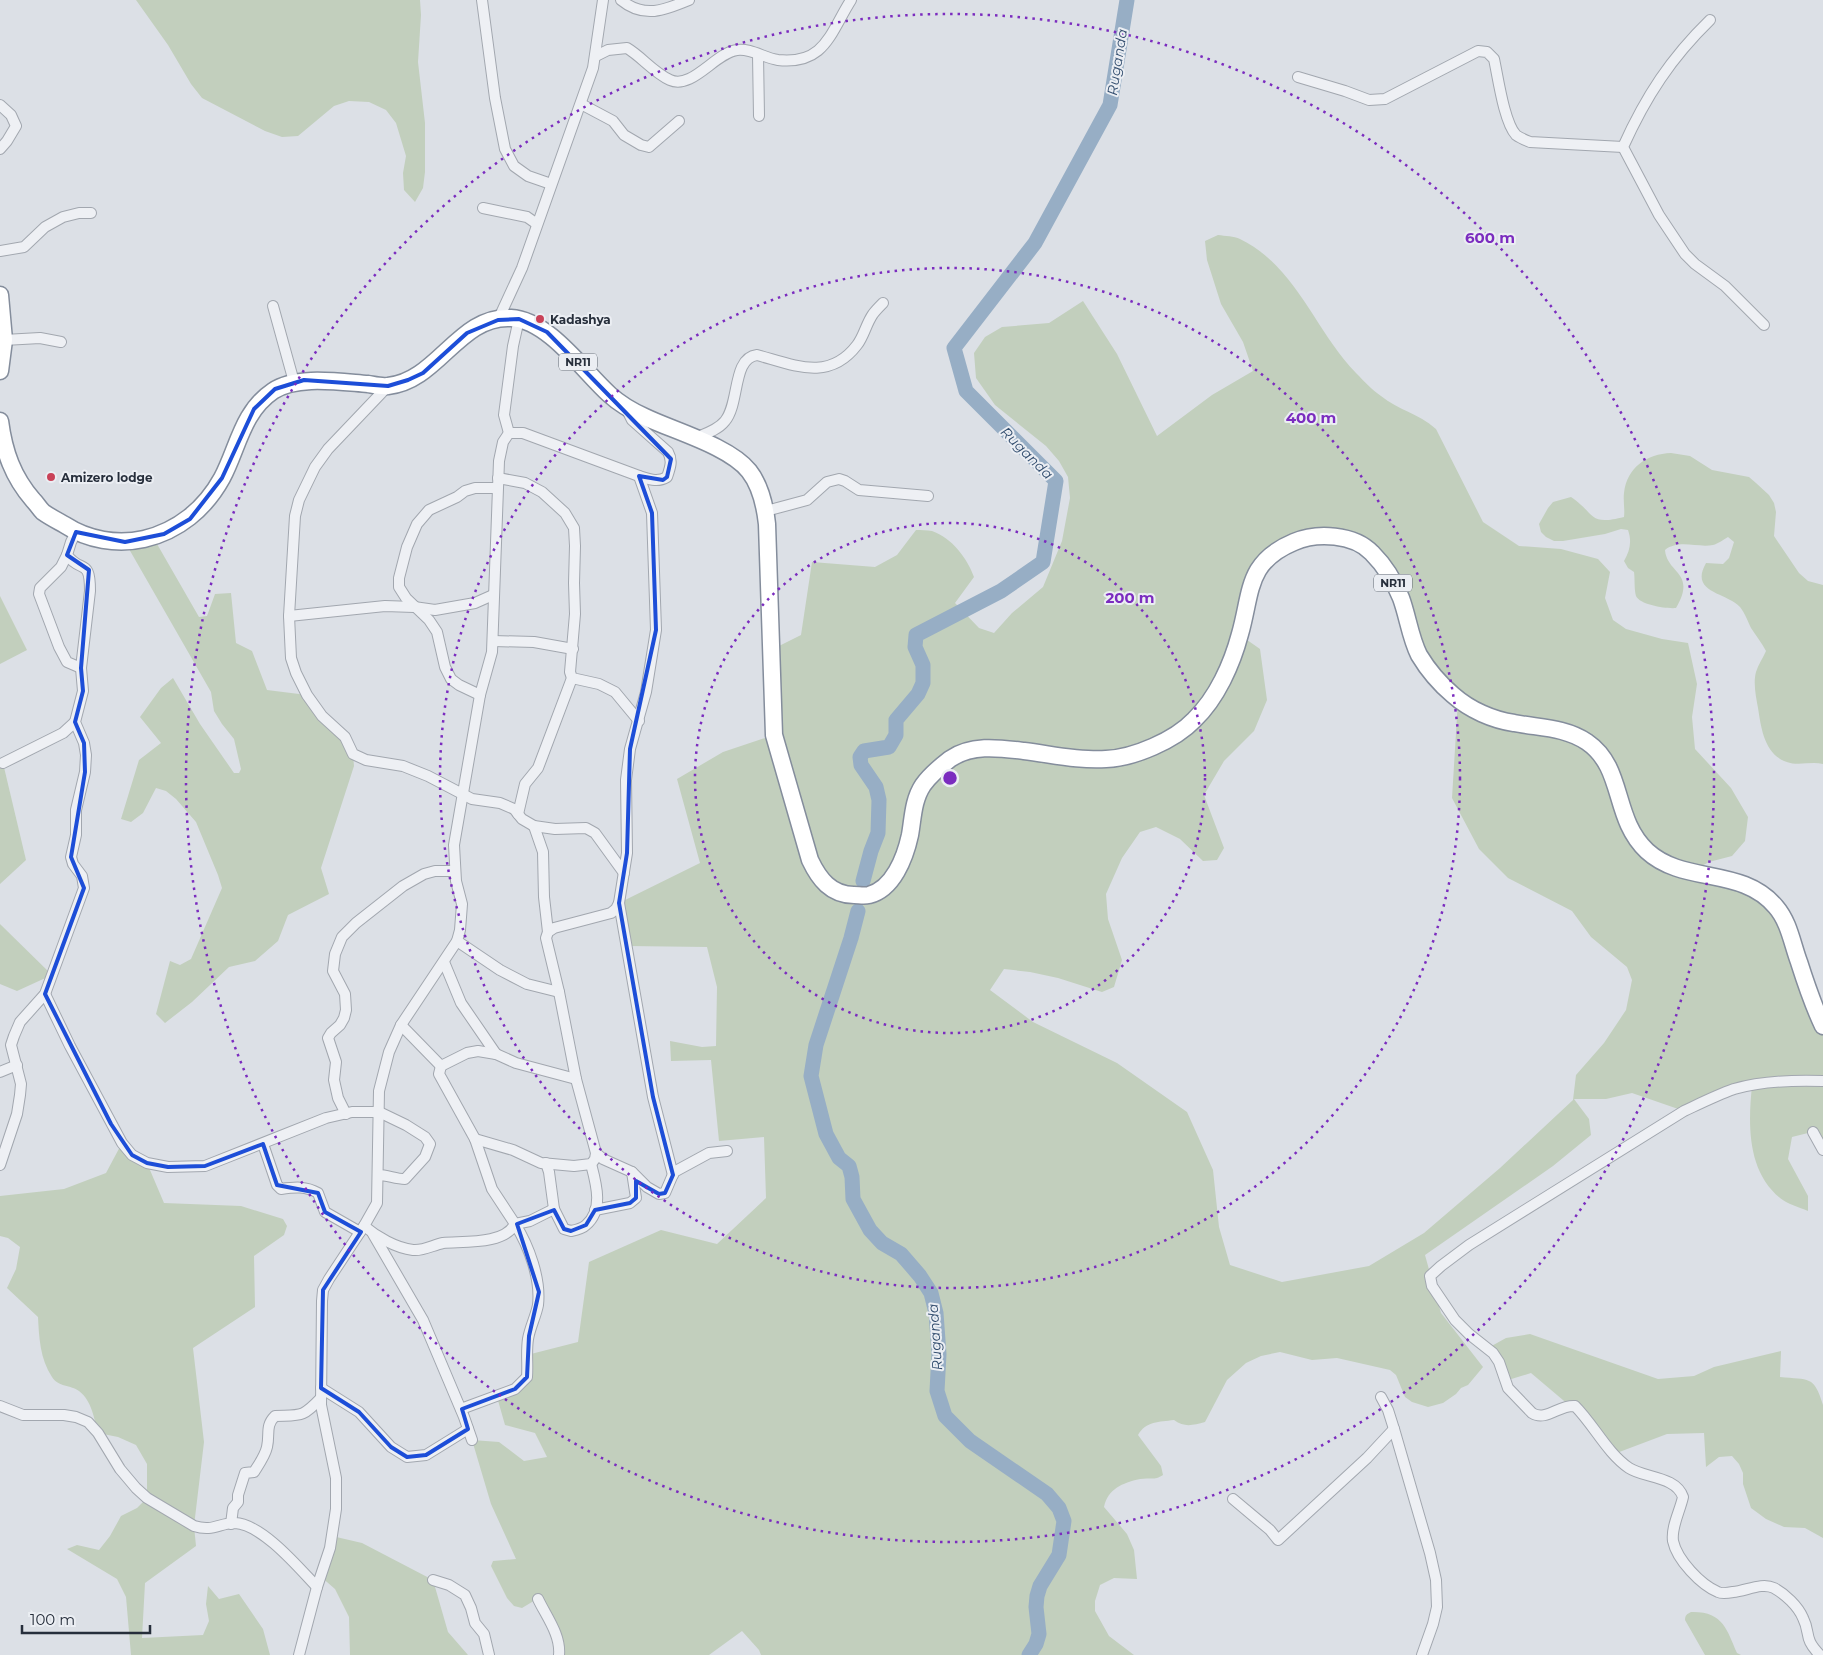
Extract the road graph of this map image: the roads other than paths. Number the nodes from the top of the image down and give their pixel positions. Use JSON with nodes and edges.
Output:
{"nodes":[{"id":1,"x":482,"y":0,"type":"edge"},
{"id":2,"x":603,"y":0,"type":"edge"},
{"id":3,"x":621,"y":0,"type":"edge"},
{"id":4,"x":689,"y":0,"type":"edge"},
{"id":5,"x":851,"y":0,"type":"edge"},
{"id":6,"x":1710,"y":20,"type":"dead end"},
{"id":7,"x":758,"y":55,"type":"junction"},
{"id":8,"x":596,"y":56,"type":"junction"},
{"id":9,"x":1298,"y":77,"type":"dead end"},
{"id":10,"x":581,"y":104,"type":"junction"},
{"id":11,"x":0,"y":105,"type":"edge"},
{"id":12,"x":759,"y":116,"type":"dead end"},
{"id":13,"x":679,"y":121,"type":"dead end"},
{"id":14,"x":1623,"y":147,"type":"junction"},
{"id":15,"x":0,"y":148,"type":"edge"},
{"id":16,"x":551,"y":184,"type":"junction"},
{"id":17,"x":483,"y":208,"type":"dead end"},
{"id":18,"x":91,"y":213,"type":"dead end"},
{"id":19,"x":537,"y":224,"type":"junction"},
{"id":20,"x":0,"y":251,"type":"edge"},
{"id":21,"x":0,"y":294,"type":"edge"},
{"id":22,"x":883,"y":303,"type":"dead end"},
{"id":23,"x":273,"y":306,"type":"dead end"},
{"id":24,"x":519,"y":319,"type":"junction"},
{"id":25,"x":498,"y":320,"type":"junction"},
{"id":26,"x":1764,"y":325,"type":"dead end"},
{"id":27,"x":4,"y":340,"type":"junction"},
{"id":28,"x":61,"y":342,"type":"dead end"},
{"id":29,"x":0,"y":372,"type":"edge"},
{"id":30,"x":294,"y":382,"type":"junction"},
{"id":31,"x":388,"y":386,"type":"junction"},
{"id":32,"x":625,"y":408,"type":"junction"},
{"id":33,"x":0,"y":421,"type":"edge"},
{"id":34,"x":509,"y":433,"type":"junction"},
{"id":35,"x":694,"y":438,"type":"junction"},
{"id":36,"x":639,"y":476,"type":"junction"},
{"id":37,"x":498,"y":483,"type":"junction"},
{"id":38,"x":928,"y":496,"type":"dead end"},
{"id":39,"x":766,"y":511,"type":"junction"},
{"id":40,"x":76,"y":532,"type":"junction"},
{"id":41,"x":67,"y":555,"type":"junction"},
{"id":42,"x":493,"y":595,"type":"junction"},
{"id":43,"x":414,"y":607,"type":"junction"},
{"id":44,"x":289,"y":616,"type":"junction"},
{"id":45,"x":492,"y":641,"type":"junction"},
{"id":46,"x":573,"y":649,"type":"junction"},
{"id":47,"x":81,"y":668,"type":"junction"},
{"id":48,"x":572,"y":678,"type":"junction"},
{"id":49,"x":480,"y":695,"type":"junction"},
{"id":50,"x":638,"y":721,"type":"junction"},
{"id":51,"x":75,"y":722,"type":"junction"},
{"id":52,"x":3,"y":763,"type":"dead end"},
{"id":53,"x":462,"y":794,"type":"junction"},
{"id":54,"x":518,"y":814,"type":"junction"},
{"id":55,"x":534,"y":826,"type":"junction"},
{"id":56,"x":455,"y":871,"type":"junction"},
{"id":57,"x":624,"y":873,"type":"junction"},
{"id":58,"x":619,"y":903,"type":"junction"},
{"id":59,"x":548,"y":932,"type":"junction"},
{"id":60,"x":457,"y":941,"type":"junction"},
{"id":61,"x":444,"y":962,"type":"junction"},
{"id":62,"x":559,"y":992,"type":"junction"},
{"id":63,"x":45,"y":994,"type":"junction"},
{"id":64,"x":401,"y":1025,"type":"junction"},
{"id":65,"x":1823,"y":1026,"type":"edge"},
{"id":66,"x":496,"y":1054,"type":"junction"},
{"id":67,"x":17,"y":1065,"type":"junction"},
{"id":68,"x":441,"y":1066,"type":"junction"},
{"id":69,"x":0,"y":1072,"type":"edge"},
{"id":70,"x":576,"y":1079,"type":"junction"},
{"id":71,"x":1823,"y":1081,"type":"edge"},
{"id":72,"x":379,"y":1112,"type":"junction"},
{"id":73,"x":346,"y":1114,"type":"junction"},
{"id":74,"x":1813,"y":1132,"type":"dead end"},
{"id":75,"x":475,"y":1139,"type":"junction"},
{"id":76,"x":263,"y":1144,"type":"junction"},
{"id":77,"x":1823,"y":1150,"type":"edge"},
{"id":78,"x":727,"y":1151,"type":"dead end"},
{"id":79,"x":596,"y":1153,"type":"junction"},
{"id":80,"x":546,"y":1163,"type":"junction"},
{"id":81,"x":591,"y":1164,"type":"junction"},
{"id":82,"x":0,"y":1165,"type":"edge"},
{"id":83,"x":632,"y":1172,"type":"junction"},
{"id":84,"x":673,"y":1174,"type":"junction"},
{"id":85,"x":378,"y":1175,"type":"junction"},
{"id":86,"x":554,"y":1209,"type":"junction"},
{"id":87,"x":595,"y":1210,"type":"junction"},
{"id":88,"x":515,"y":1224,"type":"junction"},
{"id":89,"x":362,"y":1229,"type":"junction"},
{"id":90,"x":373,"y":1234,"type":"junction"},
{"id":91,"x":321,"y":1393,"type":"junction"},
{"id":92,"x":1381,"y":1397,"type":"dead end"},
{"id":93,"x":0,"y":1406,"type":"edge"},
{"id":94,"x":461,"y":1410,"type":"junction"},
{"id":95,"x":468,"y":1429,"type":"junction"},
{"id":96,"x":1394,"y":1429,"type":"junction"},
{"id":97,"x":472,"y":1440,"type":"dead end"},
{"id":98,"x":1232,"y":1499,"type":"dead end"},
{"id":99,"x":231,"y":1524,"type":"junction"},
{"id":100,"x":433,"y":1580,"type":"dead end"},
{"id":101,"x":317,"y":1587,"type":"junction"},
{"id":102,"x":538,"y":1599,"type":"dead end"},
{"id":103,"x":299,"y":1655,"type":"edge"},
{"id":104,"x":489,"y":1655,"type":"edge"},
{"id":105,"x":559,"y":1655,"type":"edge"},
{"id":106,"x":1422,"y":1655,"type":"edge"},
{"id":107,"x":1820,"y":1655,"type":"edge"}],
"edges":[{"from":1,"to":16,"type":"street"},
{"from":2,"to":8,"type":"street"},
{"from":3,"to":4,"type":"street"},
{"from":5,"to":7,"type":"street"},
{"from":6,"to":14,"type":"street"},
{"from":7,"to":8,"type":"street"},
{"from":7,"to":12,"type":"street"},
{"from":8,"to":10,"type":"street"},
{"from":9,"to":14,"type":"street"},
{"from":10,"to":13,"type":"street"},
{"from":10,"to":16,"type":"street"},
{"from":11,"to":15,"type":"street"},
{"from":14,"to":26,"type":"street"},
{"from":16,"to":19,"type":"street"},
{"from":17,"to":19,"type":"street"},
{"from":18,"to":20,"type":"street"},
{"from":19,"to":25,"type":"street"},
{"from":21,"to":27,"type":"highway"},
{"from":22,"to":35,"type":"street"},
{"from":23,"to":30,"type":"street"},
{"from":24,"to":25,"type":"highway","number":"NR11"},
{"from":24,"to":32,"type":"highway","number":"NR11"},
{"from":24,"to":34,"type":"street"},
{"from":25,"to":31,"type":"highway","number":"NR11"},
{"from":27,"to":28,"type":"street"},
{"from":27,"to":29,"type":"highway"},
{"from":30,"to":31,"type":"highway","number":"NR11"},
{"from":30,"to":40,"type":"highway","number":"NR11"},
{"from":31,"to":44,"type":"street"},
{"from":32,"to":35,"type":"highway","number":"NR11"},
{"from":32,"to":36,"type":"street"},
{"from":33,"to":40,"type":"highway","number":"NR11"},
{"from":34,"to":36,"type":"street"},
{"from":34,"to":37,"type":"street"},
{"from":35,"to":39,"type":"highway","number":"NR11"},
{"from":36,"to":50,"type":"street"},
{"from":37,"to":42,"type":"street"},
{"from":37,"to":43,"type":"street"},
{"from":37,"to":46,"type":"street"},
{"from":38,"to":39,"type":"street"},
{"from":39,"to":65,"type":"highway","number":"NR11"},
{"from":40,"to":41,"type":"street"},
{"from":41,"to":47,"type":"street"},
{"from":41,"to":47,"type":"street"},
{"from":42,"to":43,"type":"street"},
{"from":42,"to":45,"type":"street"},
{"from":43,"to":44,"type":"street"},
{"from":43,"to":49,"type":"street"},
{"from":44,"to":53,"type":"street"},
{"from":45,"to":46,"type":"street"},
{"from":45,"to":49,"type":"street"},
{"from":46,"to":48,"type":"street"},
{"from":47,"to":51,"type":"street"},
{"from":48,"to":50,"type":"street"},
{"from":48,"to":54,"type":"street"},
{"from":49,"to":53,"type":"street"},
{"from":50,"to":57,"type":"street"},
{"from":51,"to":52,"type":"street"},
{"from":51,"to":63,"type":"street"},
{"from":53,"to":54,"type":"street"},
{"from":53,"to":56,"type":"street"},
{"from":54,"to":55,"type":"street"},
{"from":55,"to":57,"type":"street"},
{"from":55,"to":59,"type":"street"},
{"from":56,"to":60,"type":"street"},
{"from":56,"to":73,"type":"street"},
{"from":57,"to":58,"type":"street"},
{"from":58,"to":59,"type":"street"},
{"from":58,"to":84,"type":"street"},
{"from":59,"to":62,"type":"street"},
{"from":60,"to":61,"type":"street"},
{"from":60,"to":62,"type":"street"},
{"from":61,"to":64,"type":"street"},
{"from":61,"to":66,"type":"street"},
{"from":62,"to":70,"type":"street"},
{"from":63,"to":67,"type":"street"},
{"from":63,"to":76,"type":"street"},
{"from":64,"to":68,"type":"street"},
{"from":64,"to":72,"type":"street"},
{"from":66,"to":68,"type":"street"},
{"from":66,"to":70,"type":"street"},
{"from":67,"to":69,"type":"street"},
{"from":67,"to":82,"type":"street"},
{"from":68,"to":75,"type":"street"},
{"from":70,"to":79,"type":"street"},
{"from":71,"to":107,"type":"street"},
{"from":72,"to":73,"type":"street"},
{"from":72,"to":85,"type":"street"},
{"from":72,"to":85,"type":"street"},
{"from":73,"to":76,"type":"street"},
{"from":74,"to":77,"type":"street"},
{"from":75,"to":80,"type":"street"},
{"from":75,"to":88,"type":"street"},
{"from":76,"to":89,"type":"street"},
{"from":78,"to":84,"type":"street"},
{"from":79,"to":81,"type":"street"},
{"from":79,"to":83,"type":"street"},
{"from":80,"to":81,"type":"street"},
{"from":80,"to":86,"type":"street"},
{"from":81,"to":87,"type":"street"},
{"from":83,"to":84,"type":"street"},
{"from":83,"to":87,"type":"street"},
{"from":85,"to":89,"type":"street"},
{"from":86,"to":87,"type":"street"},
{"from":86,"to":88,"type":"street"},
{"from":88,"to":90,"type":"street"},
{"from":88,"to":94,"type":"street"},
{"from":89,"to":90,"type":"street"},
{"from":89,"to":91,"type":"street"},
{"from":90,"to":94,"type":"street"},
{"from":91,"to":95,"type":"street"},
{"from":91,"to":99,"type":"street"},
{"from":91,"to":101,"type":"street"},
{"from":92,"to":96,"type":"street"},
{"from":93,"to":99,"type":"street"},
{"from":94,"to":95,"type":"street"},
{"from":95,"to":97,"type":"street"},
{"from":96,"to":98,"type":"street"},
{"from":96,"to":106,"type":"street"},
{"from":99,"to":101,"type":"street"},
{"from":100,"to":104,"type":"street"},
{"from":101,"to":103,"type":"street"},
{"from":102,"to":105,"type":"street"}]}
